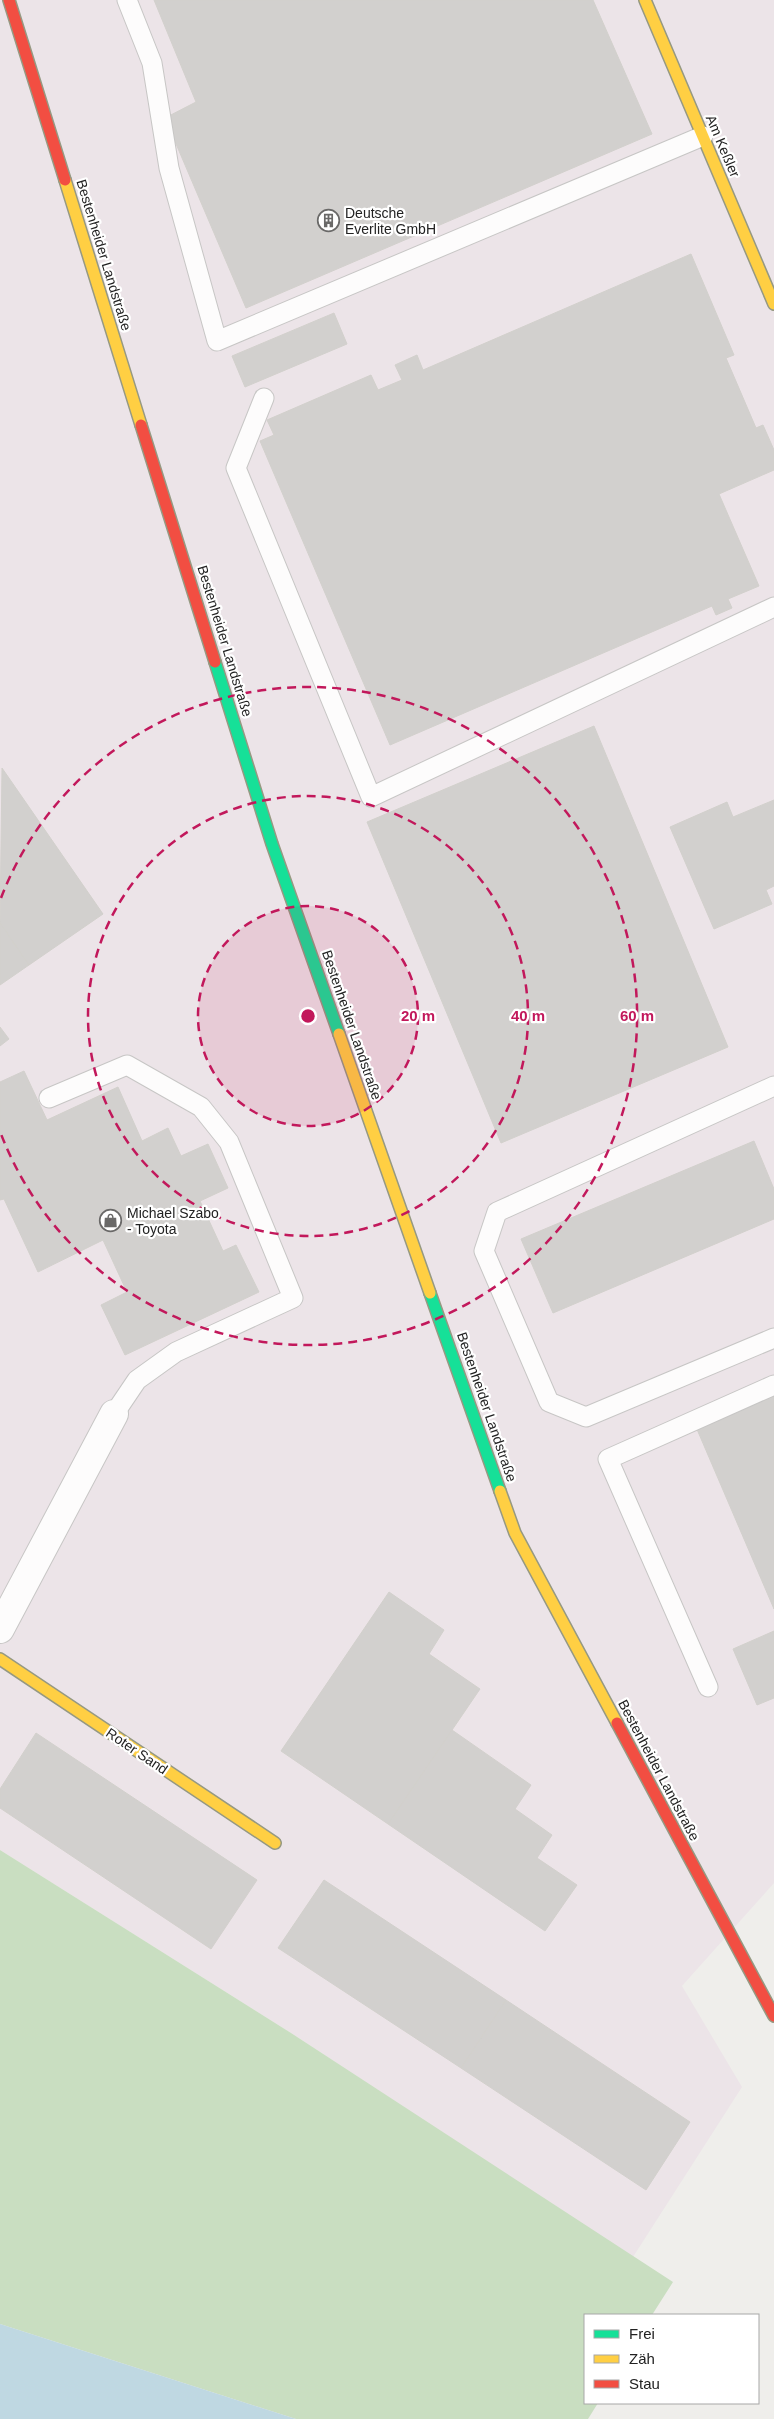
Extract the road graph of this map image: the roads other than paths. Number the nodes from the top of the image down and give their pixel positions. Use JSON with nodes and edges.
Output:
{"nodes":[{"id":1,"x":9,"y":0,"type":"edge"},
{"id":2,"x":127,"y":0,"type":"edge"},
{"id":3,"x":645,"y":0,"type":"edge"},
{"id":4,"x":703,"y":136,"type":"junction"},
{"id":5,"x":774,"y":304,"type":"edge"},
{"id":6,"x":264,"y":398,"type":"dead end"},
{"id":7,"x":774,"y":607,"type":"edge"},
{"id":8,"x":774,"y":1086,"type":"edge"},
{"id":9,"x":49,"y":1098,"type":"dead end"},
{"id":10,"x":774,"y":1338,"type":"edge"},
{"id":11,"x":774,"y":1385,"type":"edge"},
{"id":12,"x":114,"y":1414,"type":"joint"},
{"id":13,"x":0,"y":1629,"type":"edge"},
{"id":14,"x":0,"y":1658,"type":"edge"},
{"id":15,"x":708,"y":1687,"type":"dead end"},
{"id":16,"x":275,"y":1843,"type":"dead end"},
{"id":17,"x":774,"y":2016,"type":"edge"}],
"edges":[{"from":1,"to":17,"type":"main road","name":"Bestenheider Landstraße"},
{"from":2,"to":4,"type":"lane"},
{"from":3,"to":4,"type":"main road","name":"Am Keßler"},
{"from":4,"to":5,"type":"main road","name":"Am Keßler"},
{"from":6,"to":7,"type":"lane"},
{"from":8,"to":10,"type":"lane"},
{"from":9,"to":12,"type":"lane"},
{"from":11,"to":15,"type":"lane"},
{"from":12,"to":13,"type":"street"},
{"from":14,"to":16,"type":"main road","name":"Roter Sand"}]}
